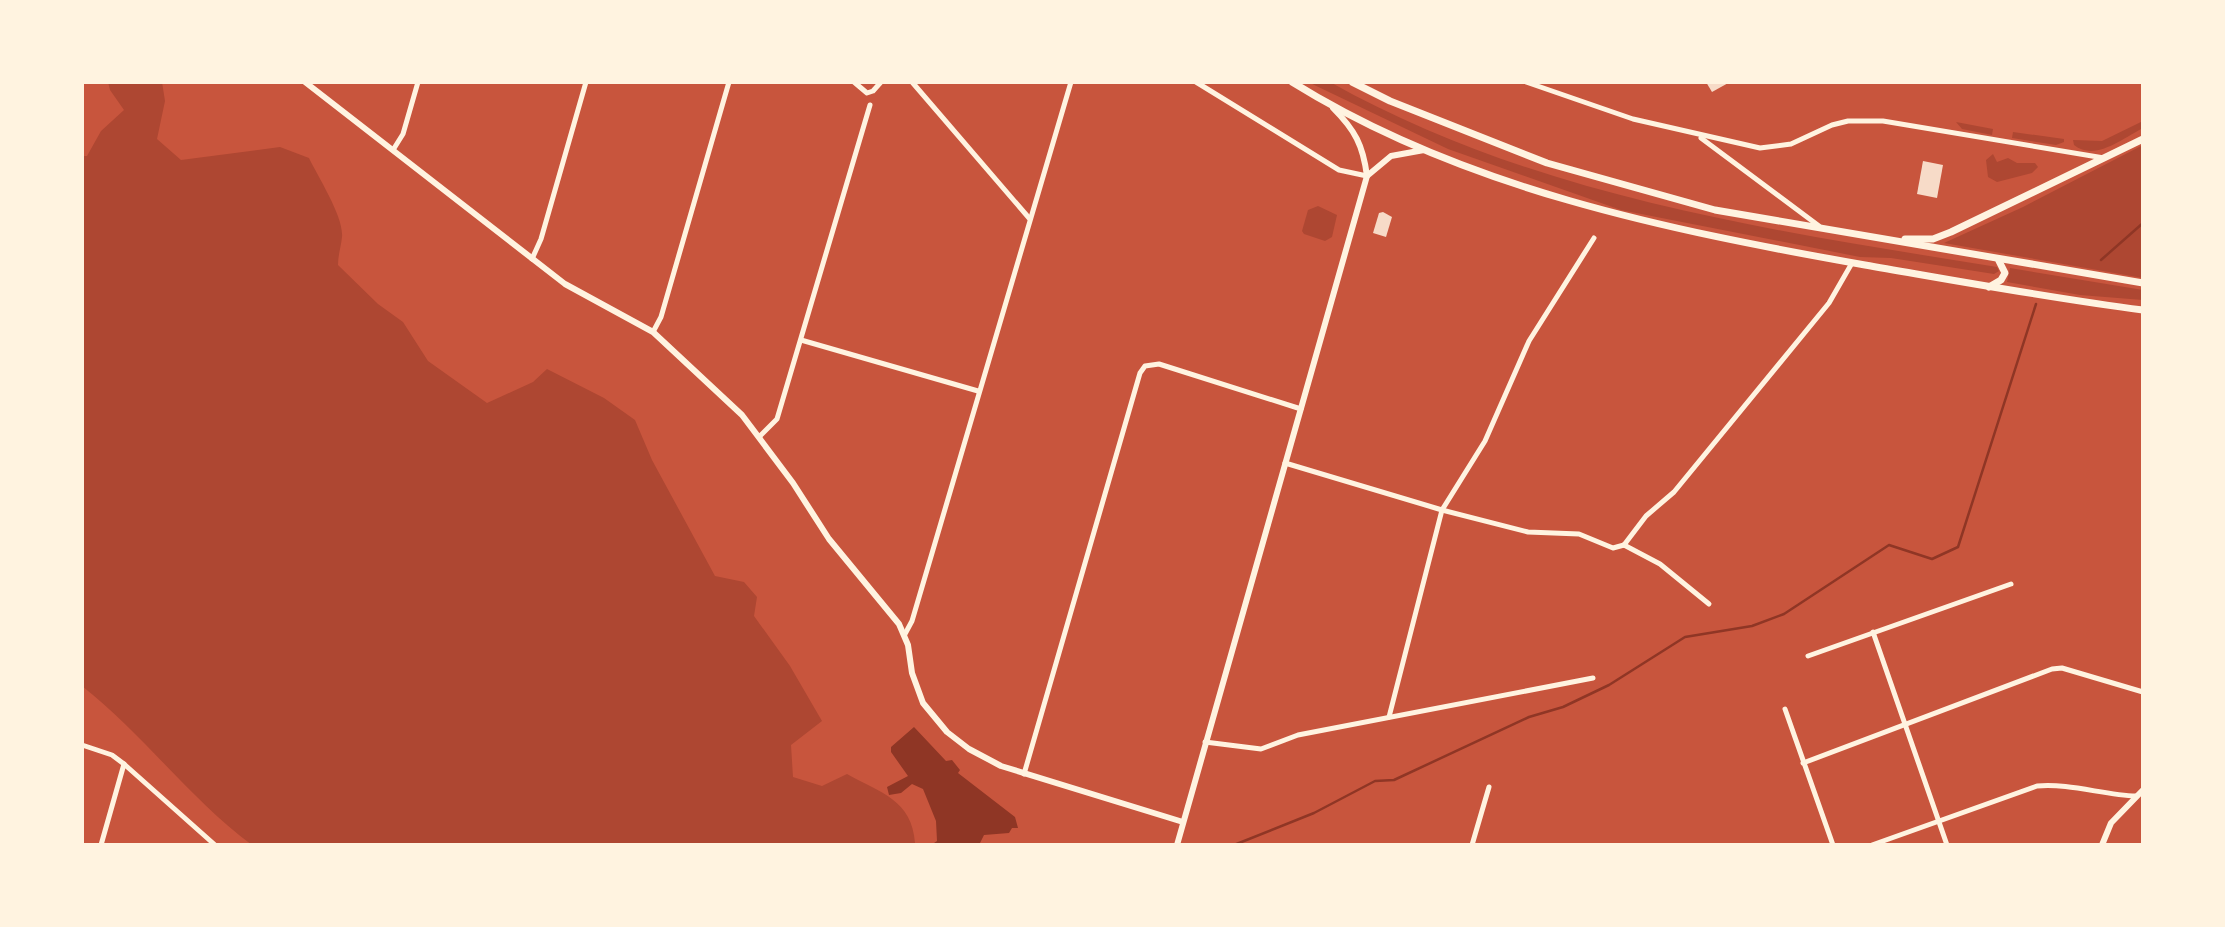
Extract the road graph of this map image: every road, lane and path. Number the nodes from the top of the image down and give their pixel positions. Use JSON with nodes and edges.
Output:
{"nodes":[{"id":1,"x":305,"y":82,"type":"edge"},
{"id":2,"x":418,"y":82,"type":"edge"},
{"id":3,"x":586,"y":82,"type":"edge"},
{"id":4,"x":729,"y":82,"type":"edge"},
{"id":5,"x":854,"y":82,"type":"edge"},
{"id":6,"x":912,"y":82,"type":"edge"},
{"id":7,"x":1071,"y":82,"type":"edge"},
{"id":8,"x":1196,"y":82,"type":"edge"},
{"id":9,"x":1292,"y":82,"type":"edge"},
{"id":10,"x":1352,"y":82,"type":"edge"},
{"id":11,"x":1526,"y":82,"type":"edge"},
{"id":12,"x":880,"y":84,"type":"edge"},
{"id":13,"x":870,"y":106,"type":"dead end"},
{"id":14,"x":1333,"y":108,"type":"junction"},
{"id":15,"x":1699,"y":136,"type":"junction"},
{"id":16,"x":2143,"y":139,"type":"edge"},
{"id":17,"x":393,"y":150,"type":"junction"},
{"id":18,"x":1425,"y":150,"type":"junction"},
{"id":19,"x":2107,"y":158,"type":"junction"},
{"id":20,"x":1367,"y":176,"type":"junction"},
{"id":21,"x":1029,"y":218,"type":"junction"},
{"id":22,"x":1824,"y":230,"type":"junction"},
{"id":23,"x":1594,"y":238,"type":"dead end"},
{"id":24,"x":1891,"y":240,"type":"junction"},
{"id":25,"x":532,"y":259,"type":"junction"},
{"id":26,"x":1999,"y":261,"type":"junction"},
{"id":27,"x":1852,"y":263,"type":"junction"},
{"id":28,"x":2143,"y":283,"type":"edge"},
{"id":29,"x":1988,"y":288,"type":"junction"},
{"id":30,"x":2143,"y":310,"type":"edge"},
{"id":31,"x":653,"y":332,"type":"junction"},
{"id":32,"x":801,"y":340,"type":"junction"},
{"id":33,"x":978,"y":391,"type":"junction"},
{"id":34,"x":1300,"y":409,"type":"junction"},
{"id":35,"x":759,"y":437,"type":"junction"},
{"id":36,"x":1285,"y":463,"type":"junction"},
{"id":37,"x":1443,"y":510,"type":"junction"},
{"id":38,"x":1624,"y":545,"type":"junction"},
{"id":39,"x":2011,"y":584,"type":"dead end"},
{"id":40,"x":1709,"y":604,"type":"dead end"},
{"id":41,"x":1874,"y":632,"type":"junction"},
{"id":42,"x":905,"y":634,"type":"junction"},
{"id":43,"x":1808,"y":656,"type":"dead end"},
{"id":44,"x":1593,"y":678,"type":"dead end"},
{"id":45,"x":2143,"y":692,"type":"edge"},
{"id":46,"x":1785,"y":709,"type":"dead end"},
{"id":47,"x":1389,"y":717,"type":"junction"},
{"id":48,"x":1905,"y":726,"type":"junction"},
{"id":49,"x":1205,"y":742,"type":"junction"},
{"id":50,"x":82,"y":745,"type":"edge"},
{"id":51,"x":1803,"y":763,"type":"junction"},
{"id":52,"x":124,"y":764,"type":"junction"},
{"id":53,"x":1024,"y":774,"type":"junction"},
{"id":54,"x":1489,"y":788,"type":"dead end"},
{"id":55,"x":2143,"y":790,"type":"edge"},
{"id":56,"x":2136,"y":796,"type":"junction"},
{"id":57,"x":1183,"y":822,"type":"junction"},
{"id":58,"x":1939,"y":822,"type":"junction"},
{"id":59,"x":101,"y":845,"type":"edge"},
{"id":60,"x":215,"y":845,"type":"edge"},
{"id":61,"x":1177,"y":845,"type":"edge"},
{"id":62,"x":1472,"y":845,"type":"edge"},
{"id":63,"x":1833,"y":845,"type":"edge"},
{"id":64,"x":1872,"y":845,"type":"edge"},
{"id":65,"x":1947,"y":845,"type":"edge"},
{"id":66,"x":2102,"y":845,"type":"edge"}],
"edges":[{"from":1,"to":17,"type":"street"},
{"from":2,"to":17,"type":"street"},
{"from":3,"to":25,"type":"street"},
{"from":4,"to":31,"type":"street"},
{"from":5,"to":12,"type":"street"},
{"from":6,"to":21,"type":"street"},
{"from":7,"to":21,"type":"street"},
{"from":8,"to":20,"type":"street"},
{"from":9,"to":14,"type":"main road"},
{"from":10,"to":22,"type":"main road"},
{"from":11,"to":15,"type":"street"},
{"from":13,"to":32,"type":"street"},
{"from":14,"to":18,"type":"main road"},
{"from":14,"to":20,"type":"street"},
{"from":15,"to":19,"type":"street"},
{"from":15,"to":22,"type":"street"},
{"from":16,"to":19,"type":"main road"},
{"from":17,"to":25,"type":"street"},
{"from":18,"to":20,"type":"street"},
{"from":18,"to":27,"type":"main road"},
{"from":19,"to":24,"type":"main road"},
{"from":20,"to":34,"type":"street"},
{"from":21,"to":33,"type":"street"},
{"from":22,"to":24,"type":"main road"},
{"from":23,"to":37,"type":"street"},
{"from":24,"to":26,"type":"main road"},
{"from":25,"to":31,"type":"street"},
{"from":26,"to":28,"type":"main road"},
{"from":26,"to":29,"type":"main road"},
{"from":27,"to":29,"type":"main road"},
{"from":27,"to":38,"type":"street"},
{"from":29,"to":30,"type":"main road"},
{"from":31,"to":35,"type":"street"},
{"from":32,"to":33,"type":"street"},
{"from":32,"to":35,"type":"street"},
{"from":33,"to":42,"type":"street"},
{"from":34,"to":36,"type":"street"},
{"from":34,"to":53,"type":"street"},
{"from":35,"to":42,"type":"street"},
{"from":36,"to":37,"type":"street"},
{"from":36,"to":49,"type":"street"},
{"from":37,"to":38,"type":"street"},
{"from":37,"to":47,"type":"street"},
{"from":38,"to":40,"type":"street"},
{"from":39,"to":41,"type":"street"},
{"from":41,"to":43,"type":"street"},
{"from":41,"to":48,"type":"street"},
{"from":42,"to":53,"type":"street"},
{"from":44,"to":47,"type":"street"},
{"from":45,"to":48,"type":"street"},
{"from":46,"to":51,"type":"street"},
{"from":47,"to":49,"type":"street"},
{"from":48,"to":51,"type":"street"},
{"from":48,"to":58,"type":"street"},
{"from":49,"to":57,"type":"street"},
{"from":50,"to":52,"type":"street"},
{"from":51,"to":63,"type":"street"},
{"from":52,"to":59,"type":"street"},
{"from":52,"to":60,"type":"street"},
{"from":53,"to":57,"type":"street"},
{"from":54,"to":62,"type":"street"},
{"from":55,"to":56,"type":"street"},
{"from":56,"to":58,"type":"street"},
{"from":56,"to":66,"type":"street"},
{"from":57,"to":61,"type":"street"},
{"from":58,"to":64,"type":"street"},
{"from":58,"to":65,"type":"street"}]}
